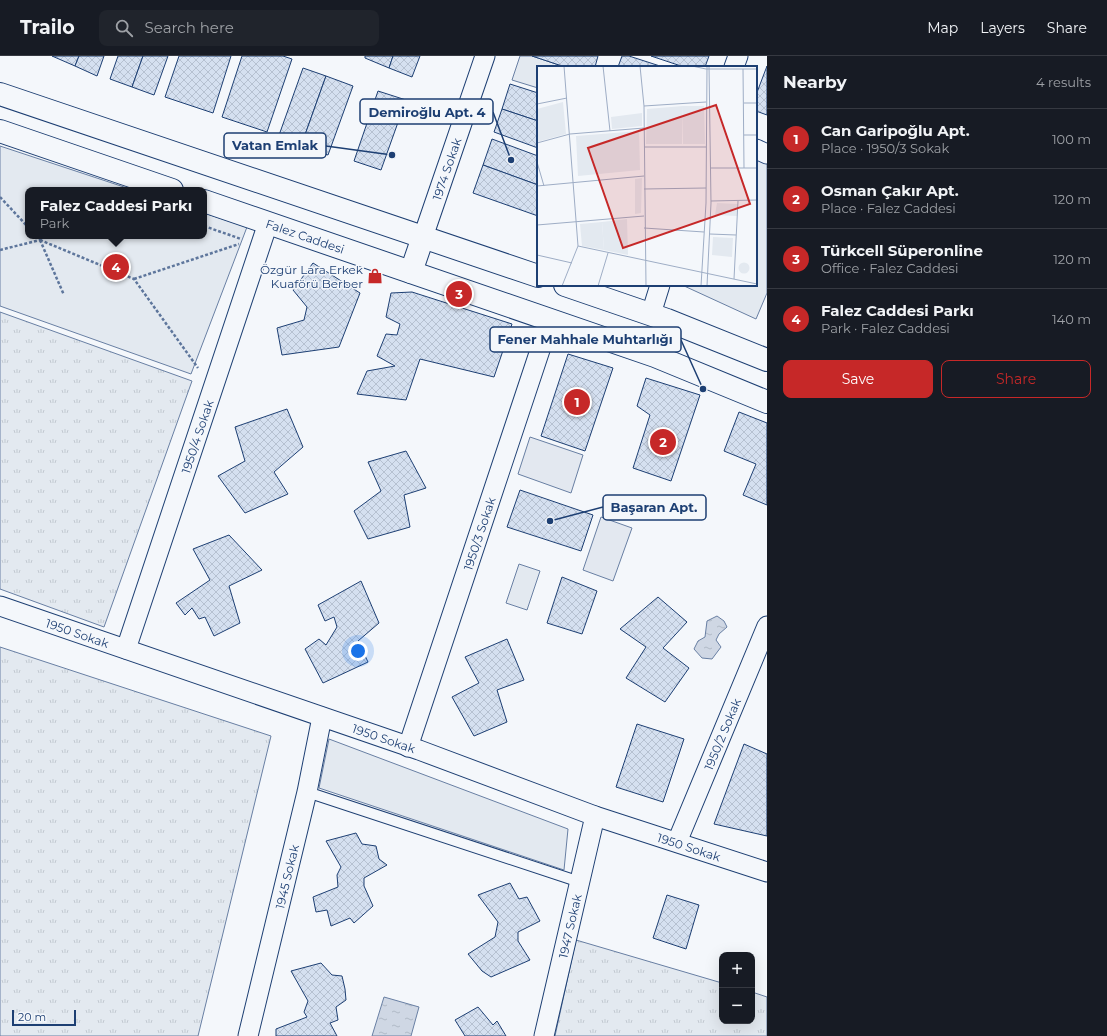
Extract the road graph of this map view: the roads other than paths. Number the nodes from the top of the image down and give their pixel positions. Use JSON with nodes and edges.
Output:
{"nodes":[{"id":1,"x":485,"y":56,"type":"edge"},
{"id":2,"x":738,"y":56,"type":"edge"},
{"id":3,"x":734,"y":66,"type":"edge"},
{"id":4,"x":0,"y":94,"type":"edge"},
{"id":5,"x":0,"y":130,"type":"edge"},
{"id":6,"x":757,"y":149,"type":"edge"},
{"id":7,"x":767,"y":154,"type":"edge"},
{"id":8,"x":163,"y":187,"type":"edge"},
{"id":9,"x":207,"y":202,"type":"edge"},
{"id":10,"x":268,"y":223,"type":"junction"},
{"id":11,"x":423,"y":237,"type":"junction"},
{"id":12,"x":411,"y":272,"type":"junction"},
{"id":13,"x":537,"y":276,"type":"edge"},
{"id":14,"x":568,"y":286,"type":"edge"},
{"id":15,"x":660,"y":286,"type":"edge"},
{"id":16,"x":651,"y":314,"type":"junction"},
{"id":17,"x":550,"y":320,"type":"junction"},
{"id":18,"x":767,"y":360,"type":"edge"},
{"id":19,"x":767,"y":402,"type":"edge"},
{"id":20,"x":0,"y":606,"type":"edge"},
{"id":21,"x":767,"y":626,"type":"edge"},
{"id":22,"x":126,"y":649,"type":"junction"},
{"id":23,"x":322,"y":717,"type":"junction"},
{"id":24,"x":408,"y":747,"type":"junction"},
{"id":25,"x":307,"y":792,"type":"junction"},
{"id":26,"x":595,"y":816,"type":"junction"},
{"id":27,"x":677,"y":842,"type":"junction"},
{"id":28,"x":767,"y":872,"type":"edge"},
{"id":29,"x":580,"y":882,"type":"junction"},
{"id":30,"x":248,"y":1036,"type":"edge"},
{"id":31,"x":544,"y":1036,"type":"edge"}],
"edges":[{"from":1,"to":11,"type":"street","name":"1974 Sokak"},
{"from":2,"to":3,"type":"street"},
{"from":4,"to":11,"type":"street"},
{"from":5,"to":8,"type":"street"},
{"from":6,"to":7,"type":"street"},
{"from":9,"to":10,"type":"street","name":"Falez Caddesi"},
{"from":10,"to":12,"type":"street","name":"Falez Caddesi"},
{"from":10,"to":22,"type":"street","name":"1950/4 Sokak"},
{"from":11,"to":12,"type":"street"},
{"from":11,"to":13,"type":"street"},
{"from":12,"to":17,"type":"street","name":"Falez Caddesi"},
{"from":14,"to":16,"type":"street"},
{"from":15,"to":16,"type":"street"},
{"from":16,"to":18,"type":"street"},
{"from":17,"to":19,"type":"street","name":"Falez Caddesi"},
{"from":17,"to":24,"type":"street","name":"1950/3 Sokak"},
{"from":20,"to":22,"type":"street","name":"1950 Sokak"},
{"from":21,"to":27,"type":"street","name":"1950/2 Sokak"},
{"from":22,"to":23,"type":"street","name":"1950 Sokak"},
{"from":23,"to":24,"type":"street","name":"1950 Sokak"},
{"from":23,"to":25,"type":"street","name":"1945 Sokak"},
{"from":24,"to":26,"type":"street","name":"1950 Sokak"},
{"from":25,"to":29,"type":"lane"},
{"from":25,"to":30,"type":"street","name":"1945 Sokak"},
{"from":26,"to":27,"type":"street","name":"1950 Sokak"},
{"from":26,"to":29,"type":"street","name":"1947 Sokak"},
{"from":27,"to":28,"type":"street","name":"1950 Sokak"},
{"from":29,"to":31,"type":"street","name":"1947 Sokak"}]}
